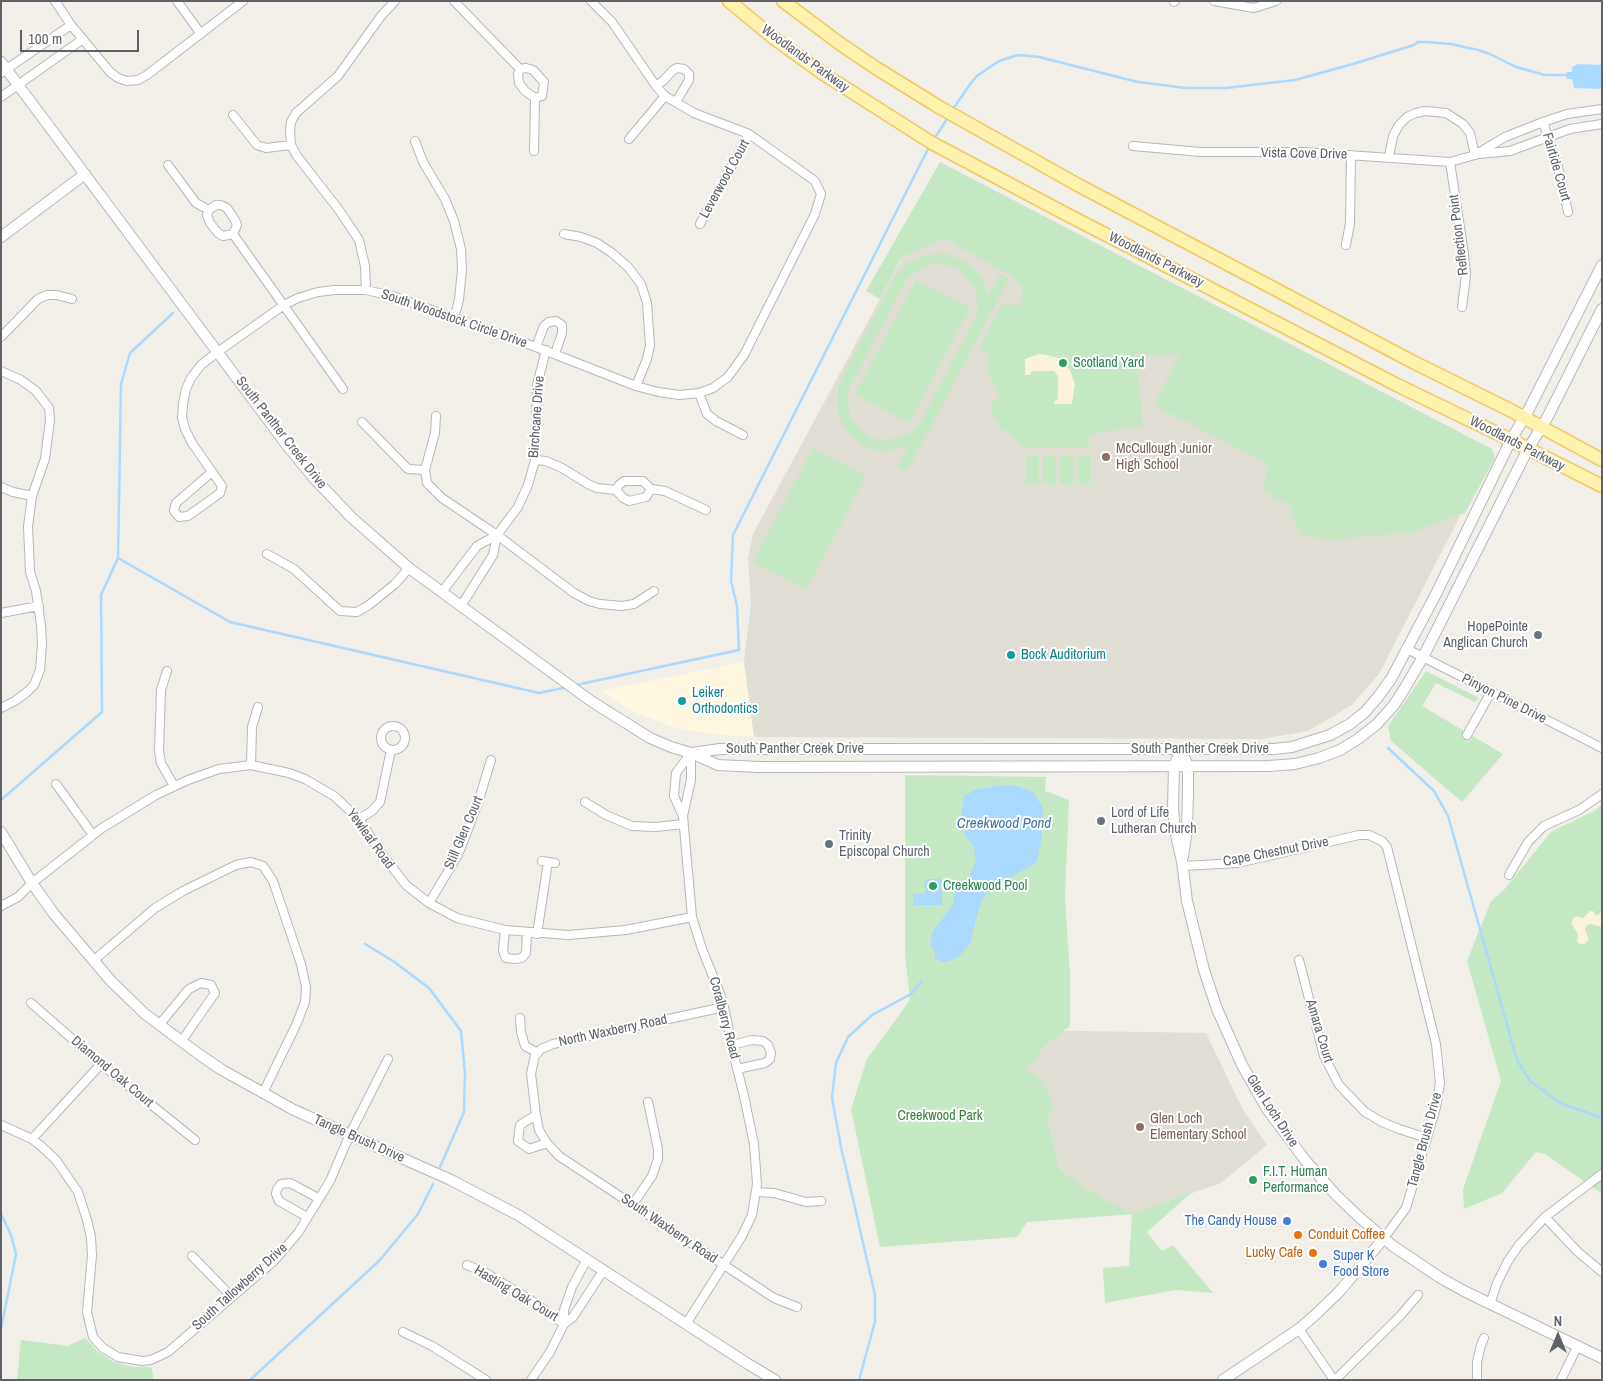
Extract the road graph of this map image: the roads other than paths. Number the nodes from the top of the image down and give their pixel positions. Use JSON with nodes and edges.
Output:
{"nodes":[{"id":1,"x":55,"y":1,"type":"edge"},
{"id":2,"x":177,"y":1,"type":"edge"},
{"id":3,"x":243,"y":1,"type":"edge"},
{"id":4,"x":395,"y":1,"type":"edge"},
{"id":5,"x":454,"y":1,"type":"edge"},
{"id":6,"x":591,"y":1,"type":"edge"},
{"id":7,"x":729,"y":1,"type":"edge"},
{"id":8,"x":783,"y":1,"type":"edge"},
{"id":9,"x":1214,"y":1,"type":"edge"},
{"id":10,"x":1276,"y":1,"type":"edge"},
{"id":11,"x":71,"y":25,"type":"junction"},
{"id":12,"x":201,"y":34,"type":"junction"},
{"id":13,"x":82,"y":39,"type":"junction"},
{"id":14,"x":3,"y":68,"type":"edge"},
{"id":15,"x":520,"y":69,"type":"junction"},
{"id":16,"x":18,"y":85,"type":"junction"},
{"id":17,"x":656,"y":86,"type":"junction"},
{"id":18,"x":665,"y":96,"type":"junction"},
{"id":19,"x":1,"y":97,"type":"edge"},
{"id":20,"x":535,"y":98,"type":"junction"},
{"id":21,"x":676,"y":102,"type":"junction"},
{"id":22,"x":1602,"y":109,"type":"edge"},
{"id":23,"x":234,"y":115,"type":"dead end"},
{"id":24,"x":1543,"y":122,"type":"junction"},
{"id":25,"x":1602,"y":124,"type":"edge"},
{"id":26,"x":749,"y":134,"type":"junction"},
{"id":27,"x":1547,"y":136,"type":"junction"},
{"id":28,"x":629,"y":139,"type":"dead end"},
{"id":29,"x":414,"y":141,"type":"dead end"},
{"id":30,"x":291,"y":145,"type":"junction"},
{"id":31,"x":1133,"y":146,"type":"dead end"},
{"id":32,"x":534,"y":152,"type":"dead end"},
{"id":33,"x":1351,"y":155,"type":"junction"},
{"id":34,"x":1475,"y":155,"type":"junction"},
{"id":35,"x":1389,"y":157,"type":"junction"},
{"id":36,"x":1450,"y":162,"type":"junction"},
{"id":37,"x":168,"y":165,"type":"dead end"},
{"id":38,"x":85,"y":174,"type":"junction"},
{"id":39,"x":209,"y":210,"type":"junction"},
{"id":40,"x":1568,"y":212,"type":"dead end"},
{"id":41,"x":700,"y":224,"type":"dead end"},
{"id":42,"x":234,"y":234,"type":"junction"},
{"id":43,"x":564,"y":234,"type":"dead end"},
{"id":44,"x":1,"y":237,"type":"edge"},
{"id":45,"x":1346,"y":244,"type":"dead end"},
{"id":46,"x":1602,"y":265,"type":"edge"},
{"id":47,"x":366,"y":290,"type":"junction"},
{"id":48,"x":72,"y":299,"type":"dead end"},
{"id":49,"x":284,"y":306,"type":"junction"},
{"id":50,"x":1462,"y":307,"type":"dead end"},
{"id":51,"x":1602,"y":309,"type":"edge"},
{"id":52,"x":454,"y":318,"type":"junction"},
{"id":53,"x":1,"y":338,"type":"edge"},
{"id":54,"x":536,"y":346,"type":"junction"},
{"id":55,"x":546,"y":350,"type":"junction"},
{"id":56,"x":218,"y":352,"type":"junction"},
{"id":57,"x":555,"y":354,"type":"junction"},
{"id":58,"x":1,"y":371,"type":"edge"},
{"id":59,"x":636,"y":386,"type":"junction"},
{"id":60,"x":343,"y":389,"type":"dead end"},
{"id":61,"x":699,"y":393,"type":"junction"},
{"id":62,"x":436,"y":416,"type":"dead end"},
{"id":63,"x":1524,"y":418,"type":"junction"},
{"id":64,"x":362,"y":422,"type":"dead end"},
{"id":65,"x":1542,"y":427,"type":"junction"},
{"id":66,"x":743,"y":435,"type":"dead end"},
{"id":67,"x":1511,"y":440,"type":"junction"},
{"id":68,"x":1528,"y":449,"type":"junction"},
{"id":69,"x":535,"y":460,"type":"junction"},
{"id":70,"x":1602,"y":460,"type":"edge"},
{"id":71,"x":425,"y":470,"type":"junction"},
{"id":72,"x":212,"y":472,"type":"junction"},
{"id":73,"x":1602,"y":486,"type":"edge"},
{"id":74,"x":1,"y":487,"type":"edge"},
{"id":75,"x":651,"y":489,"type":"junction"},
{"id":76,"x":616,"y":490,"type":"junction"},
{"id":77,"x":32,"y":496,"type":"junction"},
{"id":78,"x":706,"y":510,"type":"dead end"},
{"id":79,"x":497,"y":535,"type":"junction"},
{"id":80,"x":267,"y":554,"type":"dead end"},
{"id":81,"x":409,"y":568,"type":"junction"},
{"id":82,"x":654,"y":591,"type":"dead end"},
{"id":83,"x":442,"y":592,"type":"junction"},
{"id":84,"x":39,"y":606,"type":"junction"},
{"id":85,"x":462,"y":606,"type":"junction"},
{"id":86,"x":1,"y":613,"type":"edge"},
{"id":87,"x":1407,"y":649,"type":"junction"},
{"id":88,"x":1423,"y":657,"type":"junction"},
{"id":89,"x":167,"y":671,"type":"dead end"},
{"id":90,"x":1491,"y":692,"type":"junction"},
{"id":91,"x":1,"y":708,"type":"edge"},
{"id":92,"x":258,"y":708,"type":"dead end"},
{"id":93,"x":1467,"y":735,"type":"dead end"},
{"id":94,"x":1602,"y":748,"type":"edge"},
{"id":95,"x":391,"y":750,"type":"dead end"},
{"id":96,"x":1181,"y":750,"type":"junction"},
{"id":97,"x":691,"y":753,"type":"junction"},
{"id":98,"x":491,"y":760,"type":"dead end"},
{"id":99,"x":250,"y":765,"type":"junction"},
{"id":100,"x":1174,"y":766,"type":"junction"},
{"id":101,"x":1188,"y":766,"type":"junction"},
{"id":102,"x":56,"y":784,"type":"dead end"},
{"id":103,"x":174,"y":786,"type":"junction"},
{"id":104,"x":1602,"y":794,"type":"edge"},
{"id":105,"x":585,"y":802,"type":"dead end"},
{"id":106,"x":359,"y":819,"type":"junction"},
{"id":107,"x":683,"y":820,"type":"junction"},
{"id":108,"x":1,"y":832,"type":"edge"},
{"id":109,"x":93,"y":835,"type":"junction"},
{"id":110,"x":1369,"y":835,"type":"joint"},
{"id":111,"x":548,"y":862,"type":"dead end"},
{"id":112,"x":1182,"y":863,"type":"junction"},
{"id":113,"x":1510,"y":876,"type":"dead end"},
{"id":114,"x":32,"y":883,"type":"junction"},
{"id":115,"x":429,"y":903,"type":"junction"},
{"id":116,"x":1,"y":906,"type":"edge"},
{"id":117,"x":692,"y":917,"type":"junction"},
{"id":118,"x":505,"y":930,"type":"junction"},
{"id":119,"x":527,"y":933,"type":"junction"},
{"id":120,"x":537,"y":934,"type":"junction"},
{"id":121,"x":1299,"y":960,"type":"dead end"},
{"id":122,"x":92,"y":961,"type":"junction"},
{"id":123,"x":31,"y":1003,"type":"dead end"},
{"id":124,"x":724,"y":1007,"type":"junction"},
{"id":125,"x":520,"y":1018,"type":"dead end"},
{"id":126,"x":159,"y":1025,"type":"junction"},
{"id":127,"x":181,"y":1042,"type":"junction"},
{"id":128,"x":732,"y":1045,"type":"junction"},
{"id":129,"x":538,"y":1052,"type":"junction"},
{"id":130,"x":388,"y":1059,"type":"dead end"},
{"id":131,"x":101,"y":1064,"type":"junction"},
{"id":132,"x":737,"y":1069,"type":"junction"},
{"id":133,"x":263,"y":1093,"type":"junction"},
{"id":134,"x":648,"y":1102,"type":"dead end"},
{"id":135,"x":536,"y":1115,"type":"junction"},
{"id":136,"x":1,"y":1125,"type":"edge"},
{"id":137,"x":350,"y":1134,"type":"junction"},
{"id":138,"x":1427,"y":1138,"type":"junction"},
{"id":139,"x":32,"y":1140,"type":"junction"},
{"id":140,"x":195,"y":1140,"type":"dead end"},
{"id":141,"x":547,"y":1143,"type":"junction"},
{"id":142,"x":1602,"y":1174,"type":"edge"},
{"id":143,"x":756,"y":1192,"type":"junction"},
{"id":144,"x":318,"y":1198,"type":"junction"},
{"id":145,"x":821,"y":1202,"type":"dead end"},
{"id":146,"x":633,"y":1204,"type":"junction"},
{"id":147,"x":307,"y":1217,"type":"junction"},
{"id":148,"x":1545,"y":1217,"type":"junction"},
{"id":149,"x":1384,"y":1238,"type":"junction"},
{"id":150,"x":192,"y":1256,"type":"dead end"},
{"id":151,"x":586,"y":1259,"type":"junction"},
{"id":152,"x":467,"y":1265,"type":"dead end"},
{"id":153,"x":723,"y":1265,"type":"junction"},
{"id":154,"x":603,"y":1271,"type":"junction"},
{"id":155,"x":1602,"y":1272,"type":"edge"},
{"id":156,"x":1418,"y":1295,"type":"dead end"},
{"id":157,"x":232,"y":1297,"type":"junction"},
{"id":158,"x":1490,"y":1304,"type":"junction"},
{"id":159,"x":797,"y":1307,"type":"dead end"},
{"id":160,"x":564,"y":1324,"type":"junction"},
{"id":161,"x":686,"y":1324,"type":"junction"},
{"id":162,"x":1299,"y":1329,"type":"junction"},
{"id":163,"x":403,"y":1332,"type":"dead end"},
{"id":164,"x":1484,"y":1338,"type":"dead end"},
{"id":165,"x":1577,"y":1347,"type":"junction"},
{"id":166,"x":1602,"y":1358,"type":"edge"},
{"id":167,"x":486,"y":1380,"type":"edge"},
{"id":168,"x":531,"y":1380,"type":"edge"},
{"id":169,"x":775,"y":1380,"type":"edge"},
{"id":170,"x":1223,"y":1380,"type":"edge"},
{"id":171,"x":1335,"y":1380,"type":"edge"},
{"id":172,"x":1477,"y":1380,"type":"edge"},
{"id":173,"x":1561,"y":1380,"type":"edge"}],
"edges":[{"from":1,"to":11,"type":"street"},
{"from":2,"to":12,"type":"street"},
{"from":3,"to":12,"type":"street"},
{"from":4,"to":30,"type":"street"},
{"from":5,"to":15,"type":"street"},
{"from":6,"to":17,"type":"street"},
{"from":7,"to":67,"type":"main road","name":"Woodlands Parkway"},
{"from":8,"to":63,"type":"main road","name":"Woodlands Parkway"},
{"from":9,"to":10,"type":"street"},
{"from":11,"to":13,"type":"street"},
{"from":11,"to":14,"type":"street"},
{"from":12,"to":13,"type":"street"},
{"from":13,"to":16,"type":"street"},
{"from":14,"to":16,"type":"street","name":"South Panther Creek Drive"},
{"from":15,"to":20,"type":"street"},
{"from":15,"to":20,"type":"street"},
{"from":16,"to":19,"type":"street"},
{"from":16,"to":38,"type":"street","name":"South Panther Creek Drive"},
{"from":17,"to":18,"type":"street"},
{"from":17,"to":21,"type":"street"},
{"from":18,"to":21,"type":"street"},
{"from":18,"to":28,"type":"street"},
{"from":20,"to":32,"type":"street"},
{"from":21,"to":26,"type":"street"},
{"from":22,"to":24,"type":"street","name":"Vista Cove Drive"},
{"from":23,"to":30,"type":"street"},
{"from":24,"to":27,"type":"street","name":"Fairtide Court"},
{"from":24,"to":34,"type":"street","name":"Vista Cove Drive"},
{"from":25,"to":27,"type":"street","name":"Vista Cove Drive"},
{"from":26,"to":41,"type":"street","name":"Leverwood Court"},
{"from":26,"to":61,"type":"street","name":"South Woodstock Circle Drive"},
{"from":27,"to":34,"type":"street","name":"Vista Cove Drive"},
{"from":27,"to":40,"type":"street","name":"Fairtide Court"},
{"from":29,"to":52,"type":"street"},
{"from":30,"to":47,"type":"street"},
{"from":31,"to":33,"type":"street","name":"Vista Cove Drive"},
{"from":33,"to":35,"type":"street","name":"Vista Cove Drive"},
{"from":33,"to":45,"type":"street"},
{"from":34,"to":35,"type":"street"},
{"from":34,"to":36,"type":"street","name":"Vista Cove Drive"},
{"from":35,"to":36,"type":"street","name":"Vista Cove Drive"},
{"from":36,"to":50,"type":"street","name":"Reflection Point"},
{"from":37,"to":39,"type":"street"},
{"from":38,"to":44,"type":"street"},
{"from":38,"to":56,"type":"street","name":"South Panther Creek Drive"},
{"from":39,"to":42,"type":"street"},
{"from":39,"to":42,"type":"street"},
{"from":42,"to":49,"type":"street"},
{"from":43,"to":59,"type":"street"},
{"from":46,"to":63,"type":"street","name":"South Panther Creek Drive"},
{"from":47,"to":49,"type":"street","name":"South Woodstock Circle Drive"},
{"from":47,"to":52,"type":"street","name":"South Woodstock Circle Drive"},
{"from":48,"to":53,"type":"street"},
{"from":49,"to":56,"type":"street","name":"South Woodstock Circle Drive"},
{"from":49,"to":60,"type":"street"},
{"from":51,"to":65,"type":"street","name":"South Panther Creek Drive"},
{"from":52,"to":54,"type":"street","name":"South Woodstock Circle Drive"},
{"from":54,"to":55,"type":"street","name":"South Woodstock Circle Drive"},
{"from":54,"to":57,"type":"street"},
{"from":55,"to":57,"type":"street","name":"South Woodstock Circle Drive"},
{"from":55,"to":69,"type":"street","name":"Birchcane Drive"},
{"from":56,"to":72,"type":"street","name":"South Woodstock Circle Drive"},
{"from":56,"to":81,"type":"street","name":"South Panther Creek Drive"},
{"from":57,"to":59,"type":"street","name":"South Woodstock Circle Drive"},
{"from":58,"to":77,"type":"street"},
{"from":59,"to":61,"type":"street","name":"South Woodstock Circle Drive"},
{"from":61,"to":66,"type":"street"},
{"from":62,"to":71,"type":"street"},
{"from":63,"to":65,"type":"main road","name":"Woodlands Parkway"},
{"from":63,"to":67,"type":"street","name":"South Panther Creek Drive"},
{"from":64,"to":71,"type":"street"},
{"from":65,"to":68,"type":"street","name":"South Panther Creek Drive"},
{"from":65,"to":70,"type":"main road","name":"Woodlands Parkway"},
{"from":67,"to":68,"type":"main road","name":"Woodlands Parkway"},
{"from":67,"to":87,"type":"street","name":"South Panther Creek Drive"},
{"from":68,"to":73,"type":"main road","name":"Woodlands Parkway"},
{"from":68,"to":88,"type":"street","name":"South Panther Creek Drive"},
{"from":69,"to":76,"type":"street"},
{"from":69,"to":79,"type":"street","name":"Birchcane Drive"},
{"from":71,"to":79,"type":"street"},
{"from":72,"to":72,"type":"street","name":"South Woodstock Circle Drive"},
{"from":74,"to":77,"type":"street"},
{"from":75,"to":76,"type":"street"},
{"from":75,"to":76,"type":"street"},
{"from":75,"to":78,"type":"street"},
{"from":77,"to":84,"type":"street"},
{"from":79,"to":82,"type":"street"},
{"from":79,"to":83,"type":"street","name":"Birchcane Drive"},
{"from":79,"to":85,"type":"street","name":"Birchcane Drive"},
{"from":80,"to":81,"type":"street"},
{"from":81,"to":83,"type":"street","name":"South Panther Creek Drive"},
{"from":83,"to":85,"type":"street","name":"South Panther Creek Drive"},
{"from":84,"to":86,"type":"street"},
{"from":84,"to":91,"type":"street"},
{"from":85,"to":97,"type":"street","name":"South Panther Creek Drive"},
{"from":87,"to":88,"type":"street","name":"Pinyon Pine Drive"},
{"from":87,"to":96,"type":"street","name":"South Panther Creek Drive"},
{"from":88,"to":90,"type":"street","name":"Pinyon Pine Drive"},
{"from":88,"to":101,"type":"street","name":"South Panther Creek Drive"},
{"from":89,"to":103,"type":"street"},
{"from":90,"to":93,"type":"street"},
{"from":90,"to":94,"type":"street","name":"Pinyon Pine Drive"},
{"from":92,"to":99,"type":"street"},
{"from":95,"to":106,"type":"street"},
{"from":96,"to":97,"type":"street","name":"South Panther Creek Drive"},
{"from":96,"to":100,"type":"street","name":"Glen Loch Drive"},
{"from":96,"to":101,"type":"street","name":"Glen Loch Drive"},
{"from":97,"to":100,"type":"street","name":"South Panther Creek Drive"},
{"from":97,"to":107,"type":"street","name":"Coralberry Road"},
{"from":97,"to":107,"type":"street","name":"Coralberry Road"},
{"from":98,"to":115,"type":"street","name":"Still Glen Court"},
{"from":99,"to":103,"type":"street","name":"Yewleaf Road"},
{"from":99,"to":106,"type":"street","name":"Yewleaf Road"},
{"from":100,"to":101,"type":"street","name":"South Panther Creek Drive"},
{"from":100,"to":112,"type":"street","name":"Glen Loch Drive"},
{"from":101,"to":112,"type":"street","name":"Glen Loch Drive"},
{"from":102,"to":109,"type":"street"},
{"from":103,"to":109,"type":"street","name":"Yewleaf Road"},
{"from":104,"to":113,"type":"street"},
{"from":105,"to":107,"type":"street"},
{"from":106,"to":115,"type":"street","name":"Yewleaf Road"},
{"from":107,"to":117,"type":"street","name":"Coralberry Road"},
{"from":108,"to":114,"type":"street","name":"Tangle Brush Drive"},
{"from":109,"to":114,"type":"street","name":"Yewleaf Road"},
{"from":110,"to":112,"type":"street","name":"Cape Chestnut Drive"},
{"from":110,"to":138,"type":"street","name":"Tangle Brush Drive"},
{"from":111,"to":120,"type":"street"},
{"from":112,"to":149,"type":"street","name":"Glen Loch Drive"},
{"from":114,"to":116,"type":"street","name":"Yewleaf Road"},
{"from":114,"to":122,"type":"street","name":"Tangle Brush Drive"},
{"from":115,"to":118,"type":"street","name":"Yewleaf Road"},
{"from":117,"to":120,"type":"street","name":"Yewleaf Road"},
{"from":117,"to":124,"type":"street","name":"Coralberry Road"},
{"from":118,"to":119,"type":"street","name":"Yewleaf Road"},
{"from":118,"to":119,"type":"street"},
{"from":119,"to":120,"type":"street","name":"Yewleaf Road"},
{"from":121,"to":138,"type":"street","name":"Amara Court"},
{"from":122,"to":126,"type":"street","name":"Tangle Brush Drive"},
{"from":122,"to":133,"type":"street"},
{"from":123,"to":131,"type":"street","name":"Diamond Oak Court"},
{"from":124,"to":128,"type":"street","name":"Coralberry Road"},
{"from":124,"to":129,"type":"street","name":"North Waxberry Road"},
{"from":125,"to":129,"type":"street"},
{"from":126,"to":127,"type":"street","name":"Tangle Brush Drive"},
{"from":126,"to":127,"type":"street"},
{"from":127,"to":133,"type":"street","name":"Tangle Brush Drive"},
{"from":128,"to":132,"type":"street","name":"Coralberry Road"},
{"from":128,"to":132,"type":"street"},
{"from":129,"to":135,"type":"street"},
{"from":130,"to":137,"type":"street","name":"South Tallowberry Drive"},
{"from":131,"to":139,"type":"street"},
{"from":131,"to":140,"type":"street","name":"Diamond Oak Court"},
{"from":132,"to":143,"type":"street","name":"Coralberry Road"},
{"from":133,"to":137,"type":"street","name":"Tangle Brush Drive"},
{"from":134,"to":146,"type":"street"},
{"from":135,"to":141,"type":"street","name":"South Waxberry Road"},
{"from":135,"to":141,"type":"street"},
{"from":136,"to":139,"type":"street"},
{"from":137,"to":144,"type":"street","name":"South Tallowberry Drive"},
{"from":137,"to":151,"type":"street","name":"Tangle Brush Drive"},
{"from":138,"to":149,"type":"street","name":"Tangle Brush Drive"},
{"from":139,"to":157,"type":"street","name":"South Tallowberry Drive"},
{"from":141,"to":146,"type":"street","name":"South Waxberry Road"},
{"from":142,"to":148,"type":"street"},
{"from":143,"to":145,"type":"street"},
{"from":143,"to":153,"type":"street","name":"Coralberry Road"},
{"from":144,"to":147,"type":"street","name":"South Tallowberry Drive"},
{"from":144,"to":147,"type":"street"},
{"from":146,"to":153,"type":"street","name":"South Waxberry Road"},
{"from":147,"to":157,"type":"street","name":"South Tallowberry Drive"},
{"from":148,"to":155,"type":"street"},
{"from":148,"to":158,"type":"street"},
{"from":149,"to":158,"type":"street","name":"Glen Loch Drive"},
{"from":149,"to":162,"type":"street","name":"Tangle Brush Drive"},
{"from":150,"to":157,"type":"street"},
{"from":151,"to":154,"type":"street","name":"Tangle Brush Drive"},
{"from":151,"to":160,"type":"street"},
{"from":152,"to":160,"type":"street","name":"Hasting Oak Court"},
{"from":153,"to":159,"type":"street","name":"South Waxberry Road"},
{"from":153,"to":161,"type":"street","name":"Coralberry Road"},
{"from":154,"to":160,"type":"street"},
{"from":154,"to":161,"type":"street","name":"Tangle Brush Drive"},
{"from":156,"to":171,"type":"street"},
{"from":158,"to":165,"type":"street","name":"Glen Loch Drive"},
{"from":160,"to":168,"type":"street"},
{"from":161,"to":169,"type":"street","name":"Tangle Brush Drive"},
{"from":162,"to":170,"type":"street","name":"Tangle Brush Drive"},
{"from":162,"to":171,"type":"street"},
{"from":163,"to":167,"type":"street"},
{"from":164,"to":172,"type":"street"},
{"from":165,"to":166,"type":"street","name":"Glen Loch Drive"},
{"from":165,"to":173,"type":"street"}]}
